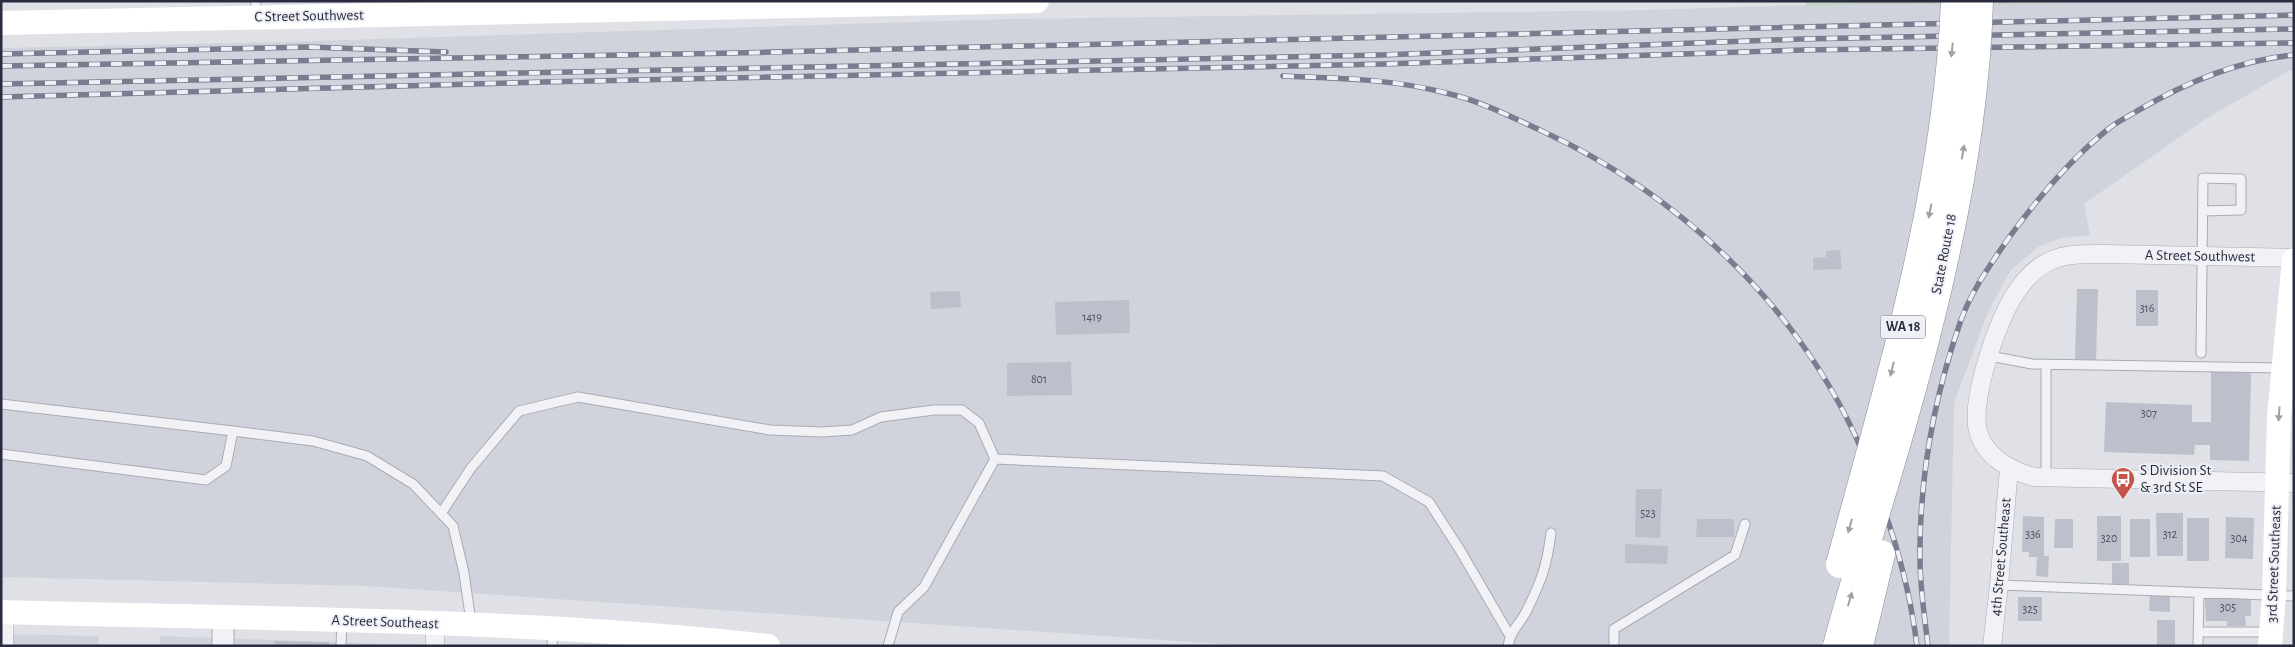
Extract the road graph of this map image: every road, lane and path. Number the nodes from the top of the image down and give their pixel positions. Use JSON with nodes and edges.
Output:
{"nodes":[{"id":1,"x":1037,"y":1,"type":"edge"},
{"id":2,"x":1955,"y":1,"type":"edge"},
{"id":3,"x":1979,"y":1,"type":"edge"},
{"id":4,"x":740,"y":4,"type":"edge"},
{"id":5,"x":255,"y":9,"type":"edge"},
{"id":6,"x":1,"y":23,"type":"edge"},
{"id":7,"x":2203,"y":212,"type":"junction"},
{"id":8,"x":2204,"y":256,"type":"junction"},
{"id":9,"x":2293,"y":266,"type":"edge"},
{"id":10,"x":2202,"y":353,"type":"dead end"},
{"id":11,"x":1990,"y":356,"type":"junction"},
{"id":12,"x":2046,"y":365,"type":"junction"},
{"id":13,"x":2283,"y":368,"type":"junction"},
{"id":14,"x":1,"y":404,"type":"edge"},
{"id":15,"x":1903,"y":422,"type":"junction"},
{"id":16,"x":233,"y":432,"type":"junction"},
{"id":17,"x":1,"y":454,"type":"edge"},
{"id":18,"x":995,"y":458,"type":"junction"},
{"id":19,"x":2009,"y":468,"type":"junction"},
{"id":20,"x":2046,"y":478,"type":"junction"},
{"id":21,"x":2285,"y":483,"type":"edge"},
{"id":22,"x":442,"y":512,"type":"junction"},
{"id":23,"x":1745,"y":524,"type":"dead end"},
{"id":24,"x":1551,"y":533,"type":"dead end"},
{"id":25,"x":1999,"y":585,"type":"junction"},
{"id":26,"x":2199,"y":594,"type":"junction"},
{"id":27,"x":2284,"y":596,"type":"edge"},
{"id":28,"x":2,"y":612,"type":"edge"},
{"id":29,"x":223,"y":618,"type":"junction"},
{"id":30,"x":342,"y":621,"type":"junction"},
{"id":31,"x":471,"y":625,"type":"junction"},
{"id":32,"x":2198,"y":632,"type":"junction"},
{"id":33,"x":435,"y":635,"type":"edge"},
{"id":34,"x":1510,"y":636,"type":"junction"},
{"id":35,"x":552,"y":637,"type":"edge"},
{"id":36,"x":2271,"y":639,"type":"edge"},
{"id":37,"x":659,"y":640,"type":"edge"},
{"id":38,"x":756,"y":645,"type":"edge"},
{"id":39,"x":4,"y":646,"type":"edge"},
{"id":40,"x":223,"y":646,"type":"edge"},
{"id":41,"x":341,"y":646,"type":"edge"},
{"id":42,"x":888,"y":646,"type":"edge"},
{"id":43,"x":1508,"y":646,"type":"edge"},
{"id":44,"x":1614,"y":646,"type":"edge"},
{"id":45,"x":1818,"y":646,"type":"edge"},
{"id":46,"x":1837,"y":646,"type":"edge"},
{"id":47,"x":1859,"y":646,"type":"edge"},
{"id":48,"x":1992,"y":646,"type":"edge"},
{"id":49,"x":2198,"y":646,"type":"edge"}],
"edges":[{"from":1,"to":4,"type":"main road","name":"C Street Southwest"},
{"from":2,"to":45,"type":"highway","name":"State Route 18","number":"WA 18","one_way":true,"bridge":true},
{"from":15,"to":3,"type":"highway","name":"State Route 18","number":"WA 18","one_way":true,"bridge":true},
{"from":4,"to":5,"type":"main road","name":"C Street Southwest"},
{"from":5,"to":6,"type":"main road","name":"C Street Southwest"},
{"from":7,"to":7,"type":"lane"},
{"from":7,"to":8,"type":"lane"},
{"from":8,"to":9,"type":"street","name":"A Street Southwest"},
{"from":8,"to":10,"type":"lane"},
{"from":8,"to":11,"type":"street","name":"A Street Southwest"},
{"from":9,"to":13,"type":"main road","name":"3rd Street Southeast"},
{"from":11,"to":12,"type":"lane"},
{"from":11,"to":19,"type":"street","name":"A Street Southwest"},
{"from":12,"to":13,"type":"lane"},
{"from":12,"to":20,"type":"lane"},
{"from":13,"to":21,"type":"main road","name":"3rd Street Southeast","one_way":true},
{"from":14,"to":16,"type":"lane"},
{"from":46,"to":15,"type":"highway","name":"State Route 18","number":"WA 18","one_way":true,"bridge":true},
{"from":15,"to":47,"type":"highway","bridge":true},
{"from":16,"to":17,"type":"lane"},
{"from":16,"to":22,"type":"lane"},
{"from":18,"to":22,"type":"lane"},
{"from":18,"to":34,"type":"lane"},
{"from":18,"to":42,"type":"lane"},
{"from":19,"to":20,"type":"street"},
{"from":19,"to":25,"type":"street","name":"4th Street Southeast"},
{"from":20,"to":21,"type":"street"},
{"from":21,"to":27,"type":"main road","name":"3rd Street Southeast"},
{"from":22,"to":31,"type":"lane"},
{"from":23,"to":44,"type":"lane"},
{"from":24,"to":34,"type":"lane"},
{"from":25,"to":26,"type":"lane"},
{"from":25,"to":48,"type":"street","name":"4th Street Southeast"},
{"from":26,"to":27,"type":"lane"},
{"from":26,"to":32,"type":"lane"},
{"from":27,"to":36,"type":"main road","name":"3rd Street Southeast"},
{"from":28,"to":29,"type":"main road","name":"A Street Southeast"},
{"from":28,"to":39,"type":"street"},
{"from":29,"to":30,"type":"main road","name":"A Street Southeast"},
{"from":29,"to":40,"type":"street"},
{"from":30,"to":33,"type":"main road","name":"A Street Southeast"},
{"from":30,"to":41,"type":"lane"},
{"from":31,"to":33,"type":"main road","name":"A Street Southeast"},
{"from":31,"to":35,"type":"main road","name":"A Street Southeast"},
{"from":32,"to":36,"type":"lane"},
{"from":32,"to":49,"type":"lane"},
{"from":34,"to":43,"type":"lane"},
{"from":35,"to":37,"type":"main road","name":"A Street Southeast"},
{"from":37,"to":38,"type":"main road","name":"A Street Southeast"}]}
